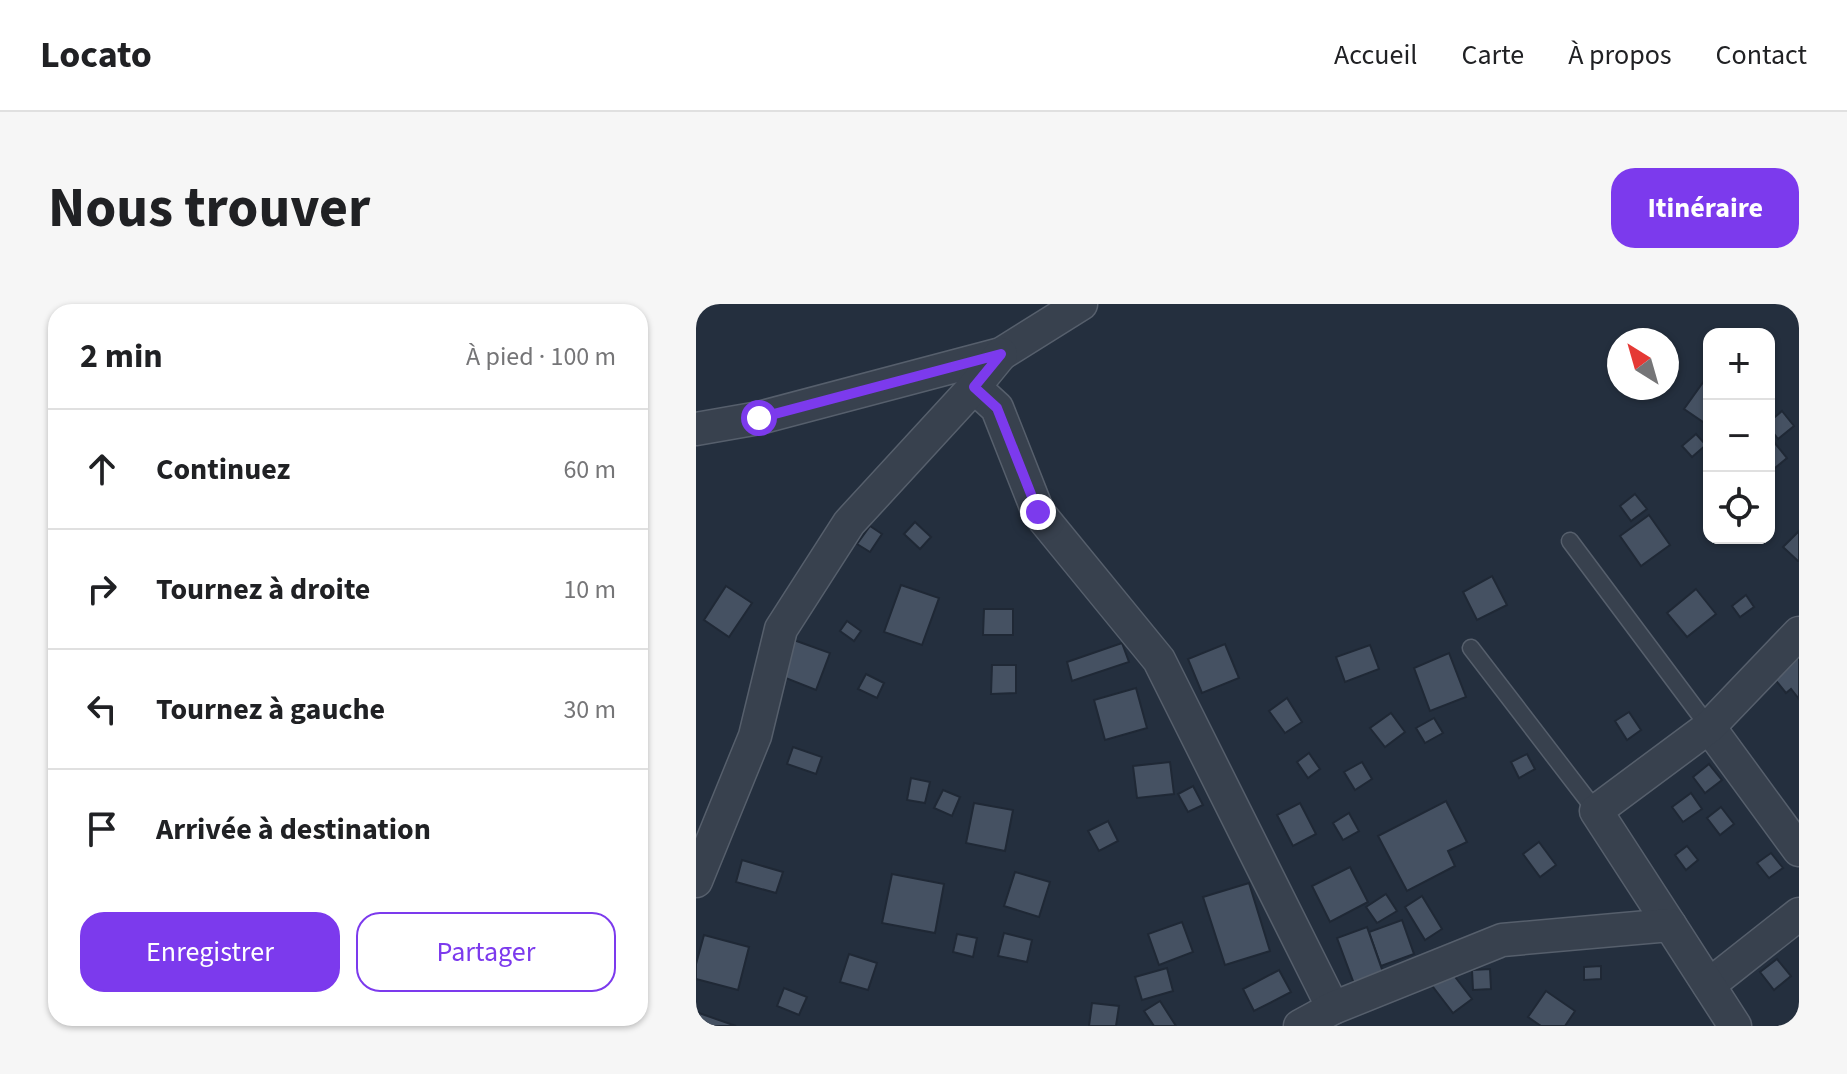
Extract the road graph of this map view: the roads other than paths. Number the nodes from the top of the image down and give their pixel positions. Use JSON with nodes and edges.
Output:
{"nodes":[{"id":1,"x":1081,"y":304,"type":"edge"},
{"id":2,"x":1001,"y":354,"type":"junction"},
{"id":3,"x":974,"y":387,"type":"junction"},
{"id":4,"x":696,"y":429,"type":"edge"},
{"id":5,"x":1570,"y":541,"type":"dead end"},
{"id":6,"x":1799,"y":633,"type":"edge"},
{"id":7,"x":1471,"y":648,"type":"dead end"},
{"id":8,"x":1709,"y":727,"type":"junction"},
{"id":9,"x":1596,"y":811,"type":"junction"},
{"id":10,"x":1799,"y":850,"type":"edge"},
{"id":11,"x":696,"y":881,"type":"edge"},
{"id":12,"x":1799,"y":914,"type":"edge"},
{"id":13,"x":1670,"y":925,"type":"junction"},
{"id":14,"x":1709,"y":985,"type":"junction"},
{"id":15,"x":1333,"y":1008,"type":"junction"},
{"id":16,"x":1300,"y":1026,"type":"edge"},
{"id":17,"x":1735,"y":1026,"type":"edge"}],
"edges":[{"from":1,"to":2,"type":"street"},
{"from":2,"to":3,"type":"street"},
{"from":2,"to":4,"type":"street"},
{"from":3,"to":11,"type":"street"},
{"from":3,"to":15,"type":"street"},
{"from":5,"to":8,"type":"lane"},
{"from":6,"to":8,"type":"street"},
{"from":7,"to":9,"type":"lane"},
{"from":8,"to":9,"type":"street"},
{"from":8,"to":10,"type":"street"},
{"from":9,"to":13,"type":"street"},
{"from":12,"to":14,"type":"street"},
{"from":13,"to":14,"type":"street"},
{"from":13,"to":15,"type":"street"},
{"from":14,"to":17,"type":"street"},
{"from":15,"to":16,"type":"street"}]}
